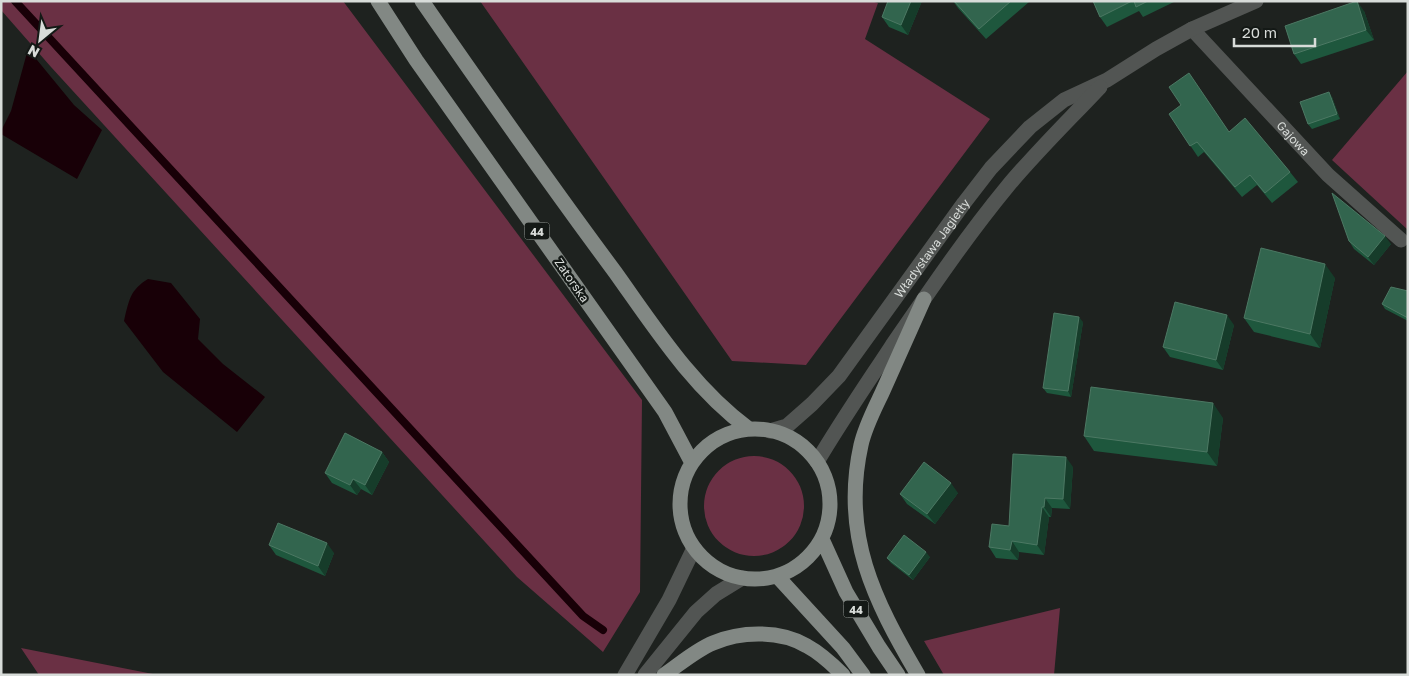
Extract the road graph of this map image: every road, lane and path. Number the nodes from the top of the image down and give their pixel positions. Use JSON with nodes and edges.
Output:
{"nodes":[{"id":1,"x":378,"y":1,"type":"edge"},
{"id":2,"x":422,"y":1,"type":"edge"},
{"id":3,"x":1256,"y":1,"type":"edge"},
{"id":4,"x":1192,"y":29,"type":"junction"},
{"id":5,"x":1107,"y":80,"type":"junction"},
{"id":6,"x":1402,"y":240,"type":"dead end"},
{"id":7,"x":924,"y":299,"type":"junction"},
{"id":8,"x":749,"y":429,"type":"junction"},
{"id":9,"x":770,"y":431,"type":"junction"},
{"id":10,"x":817,"y":462,"type":"junction"},
{"id":11,"x":692,"y":463,"type":"junction"},
{"id":12,"x":822,"y":539,"type":"junction"},
{"id":13,"x":694,"y":548,"type":"junction"},
{"id":14,"x":777,"y":576,"type":"junction"},
{"id":15,"x":742,"y":578,"type":"junction"},
{"id":16,"x":625,"y":675,"type":"edge"},
{"id":17,"x":645,"y":675,"type":"edge"},
{"id":18,"x":664,"y":675,"type":"edge"},
{"id":19,"x":843,"y":675,"type":"edge"},
{"id":20,"x":863,"y":675,"type":"edge"},
{"id":21,"x":898,"y":675,"type":"edge"},
{"id":22,"x":918,"y":675,"type":"edge"}],
"edges":[{"from":1,"to":11,"type":"main road","name":"Zatorska","number":"44"},
{"from":2,"to":8,"type":"main road"},
{"from":3,"to":4,"type":"street","name":"Władysława Jagiełły"},
{"from":4,"to":5,"type":"street","name":"Władysława Jagiełły"},
{"from":4,"to":6,"type":"street","name":"Gajowa"},
{"from":5,"to":7,"type":"street","name":"Władysława Jagiełły"},
{"from":5,"to":9,"type":"street","name":"Władysława Jagiełły"},
{"from":7,"to":10,"type":"street","name":"Władysława Jagiełły"},
{"from":7,"to":22,"type":"main road"},
{"from":8,"to":9,"type":"main road"},
{"from":8,"to":11,"type":"main road"},
{"from":9,"to":10,"type":"main road"},
{"from":10,"to":12,"type":"main road"},
{"from":11,"to":13,"type":"main road"},
{"from":12,"to":14,"type":"main road"},
{"from":12,"to":21,"type":"main road","number":"44"},
{"from":13,"to":15,"type":"main road"},
{"from":13,"to":16,"type":"street"},
{"from":14,"to":15,"type":"main road"},
{"from":14,"to":20,"type":"main road"},
{"from":15,"to":17,"type":"street"},
{"from":18,"to":19,"type":"main road"}]}
